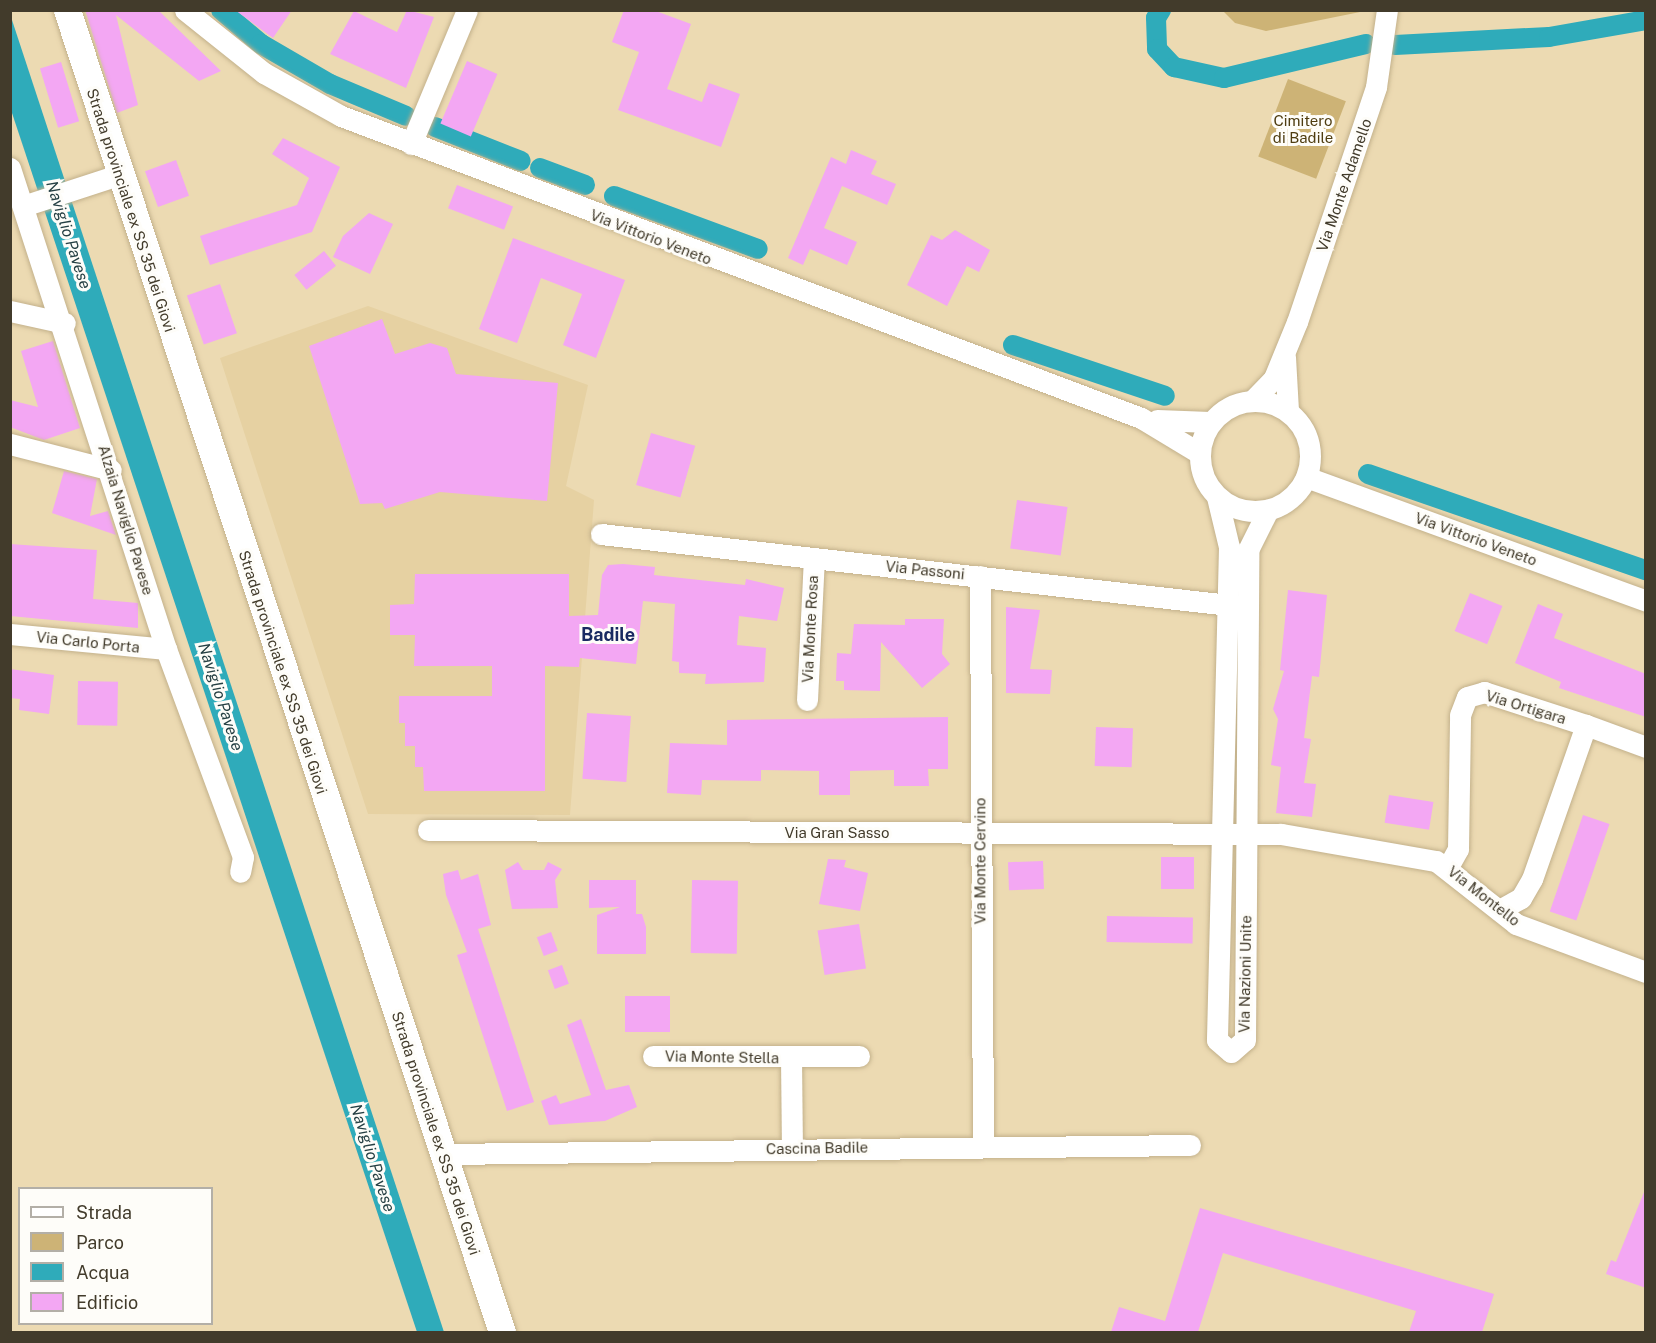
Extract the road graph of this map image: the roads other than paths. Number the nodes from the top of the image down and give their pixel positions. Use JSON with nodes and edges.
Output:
{"nodes":[{"id":1,"x":67,"y":10,"type":"edge"},
{"id":2,"x":185,"y":10,"type":"edge"},
{"id":3,"x":467,"y":10,"type":"edge"},
{"id":4,"x":1387,"y":10,"type":"edge"},
{"id":5,"x":411,"y":144,"type":"junction"},
{"id":6,"x":10,"y":168,"type":"edge"},
{"id":7,"x":118,"y":175,"type":"junction"},
{"id":8,"x":29,"y":204,"type":"junction"},
{"id":9,"x":10,"y":311,"type":"edge"},
{"id":10,"x":65,"y":323,"type":"junction"},
{"id":11,"x":1285,"y":356,"type":"junction"},
{"id":12,"x":1253,"y":400,"type":"junction"},
{"id":13,"x":1288,"y":411,"type":"junction"},
{"id":14,"x":1141,"y":418,"type":"junction"},
{"id":15,"x":1210,"y":422,"type":"junction"},
{"id":16,"x":10,"y":444,"type":"edge"},
{"id":17,"x":1199,"y":453,"type":"junction"},
{"id":18,"x":111,"y":470,"type":"junction"},
{"id":19,"x":1306,"y":477,"type":"junction"},
{"id":20,"x":1217,"y":497,"type":"junction"},
{"id":21,"x":1268,"y":510,"type":"junction"},
{"id":22,"x":601,"y":534,"type":"dead end"},
{"id":23,"x":814,"y":558,"type":"junction"},
{"id":24,"x":980,"y":576,"type":"junction"},
{"id":25,"x":1646,"y":601,"type":"edge"},
{"id":26,"x":1224,"y":605,"type":"junction"},
{"id":27,"x":1248,"y":607,"type":"junction"},
{"id":28,"x":10,"y":634,"type":"edge"},
{"id":29,"x":166,"y":649,"type":"junction"},
{"id":30,"x":807,"y":700,"type":"dead end"},
{"id":31,"x":1586,"y":725,"type":"junction"},
{"id":32,"x":1646,"y":747,"type":"edge"},
{"id":33,"x":428,"y":830,"type":"dead end"},
{"id":34,"x":1247,"y":831,"type":"junction"},
{"id":35,"x":1219,"y":832,"type":"junction"},
{"id":36,"x":980,"y":833,"type":"junction"},
{"id":37,"x":1448,"y":867,"type":"junction"},
{"id":38,"x":240,"y":872,"type":"dead end"},
{"id":39,"x":1499,"y":910,"type":"junction"},
{"id":40,"x":1646,"y":972,"type":"edge"},
{"id":41,"x":653,"y":1056,"type":"dead end"},
{"id":42,"x":859,"y":1056,"type":"dead end"},
{"id":43,"x":791,"y":1058,"type":"junction"},
{"id":44,"x":1190,"y":1145,"type":"dead end"},
{"id":45,"x":983,"y":1146,"type":"junction"},
{"id":46,"x":792,"y":1148,"type":"junction"},
{"id":47,"x":443,"y":1154,"type":"junction"},
{"id":48,"x":502,"y":1332,"type":"edge"}],
"edges":[{"from":1,"to":7,"type":"main road","name":"Strada provinciale ex SS 35 dei Giovi"},
{"from":2,"to":5,"type":"street","name":"Via Vittorio Veneto"},
{"from":3,"to":5,"type":"street"},
{"from":4,"to":11,"type":"street","name":"Via Monte Adamello"},
{"from":5,"to":14,"type":"street","name":"Via Vittorio Veneto"},
{"from":6,"to":8,"type":"street","name":"Alzaia Naviglio Pavese"},
{"from":7,"to":8,"type":"street"},
{"from":7,"to":47,"type":"main road","name":"Strada provinciale ex SS 35 dei Giovi"},
{"from":8,"to":10,"type":"street","name":"Alzaia Naviglio Pavese"},
{"from":9,"to":10,"type":"street"},
{"from":10,"to":18,"type":"street","name":"Alzaia Naviglio Pavese"},
{"from":11,"to":12,"type":"street","name":"Via Monte Adamello"},
{"from":11,"to":13,"type":"street","name":"Via Monte Adamello"},
{"from":12,"to":13,"type":"street"},
{"from":12,"to":15,"type":"street"},
{"from":13,"to":19,"type":"street"},
{"from":14,"to":15,"type":"street","name":"Via Vittorio Veneto"},
{"from":14,"to":17,"type":"street","name":"Via Vittorio Veneto"},
{"from":15,"to":17,"type":"street"},
{"from":16,"to":18,"type":"street"},
{"from":17,"to":20,"type":"street"},
{"from":18,"to":29,"type":"street","name":"Alzaia Naviglio Pavese"},
{"from":19,"to":21,"type":"street"},
{"from":19,"to":25,"type":"street","name":"Via Vittorio Veneto"},
{"from":20,"to":21,"type":"street"},
{"from":20,"to":26,"type":"street","name":"Via Nazioni Unite"},
{"from":21,"to":27,"type":"street","name":"Via Nazioni Unite"},
{"from":22,"to":23,"type":"street","name":"Via Passoni"},
{"from":23,"to":24,"type":"street","name":"Via Passoni"},
{"from":23,"to":30,"type":"street","name":"Via Monte Rosa"},
{"from":24,"to":26,"type":"street","name":"Via Passoni"},
{"from":24,"to":36,"type":"street","name":"Via Monte Cervino"},
{"from":26,"to":27,"type":"street","name":"Via Passoni"},
{"from":26,"to":35,"type":"street","name":"Via Nazioni Unite"},
{"from":27,"to":34,"type":"street","name":"Via Nazioni Unite"},
{"from":28,"to":29,"type":"street","name":"Via Carlo Porta"},
{"from":29,"to":38,"type":"street","name":"Alzaia Naviglio Pavese"},
{"from":31,"to":32,"type":"street"},
{"from":31,"to":37,"type":"street","name":"Via Ortigara"},
{"from":31,"to":39,"type":"street","name":"Via Ortigara"},
{"from":33,"to":36,"type":"street","name":"Via Gran Sasso"},
{"from":34,"to":35,"type":"street","name":"Via Gran Sasso"},
{"from":34,"to":35,"type":"street","name":"Via Nazioni Unite"},
{"from":34,"to":37,"type":"street","name":"Via Montello"},
{"from":35,"to":36,"type":"street","name":"Via Gran Sasso"},
{"from":36,"to":45,"type":"street","name":"Via Monte Cervino"},
{"from":37,"to":39,"type":"street","name":"Via Montello"},
{"from":39,"to":40,"type":"street","name":"Via Montello"},
{"from":41,"to":43,"type":"street","name":"Via Monte Stella"},
{"from":42,"to":43,"type":"street","name":"Via Monte Stella"},
{"from":43,"to":46,"type":"street","name":"Via Monte Stella"},
{"from":44,"to":45,"type":"street","name":"Cascina Badile"},
{"from":45,"to":46,"type":"street","name":"Cascina Badile"},
{"from":46,"to":47,"type":"street","name":"Cascina Badile"},
{"from":47,"to":48,"type":"main road","name":"Strada provinciale ex SS 35 dei Giovi"}]}
